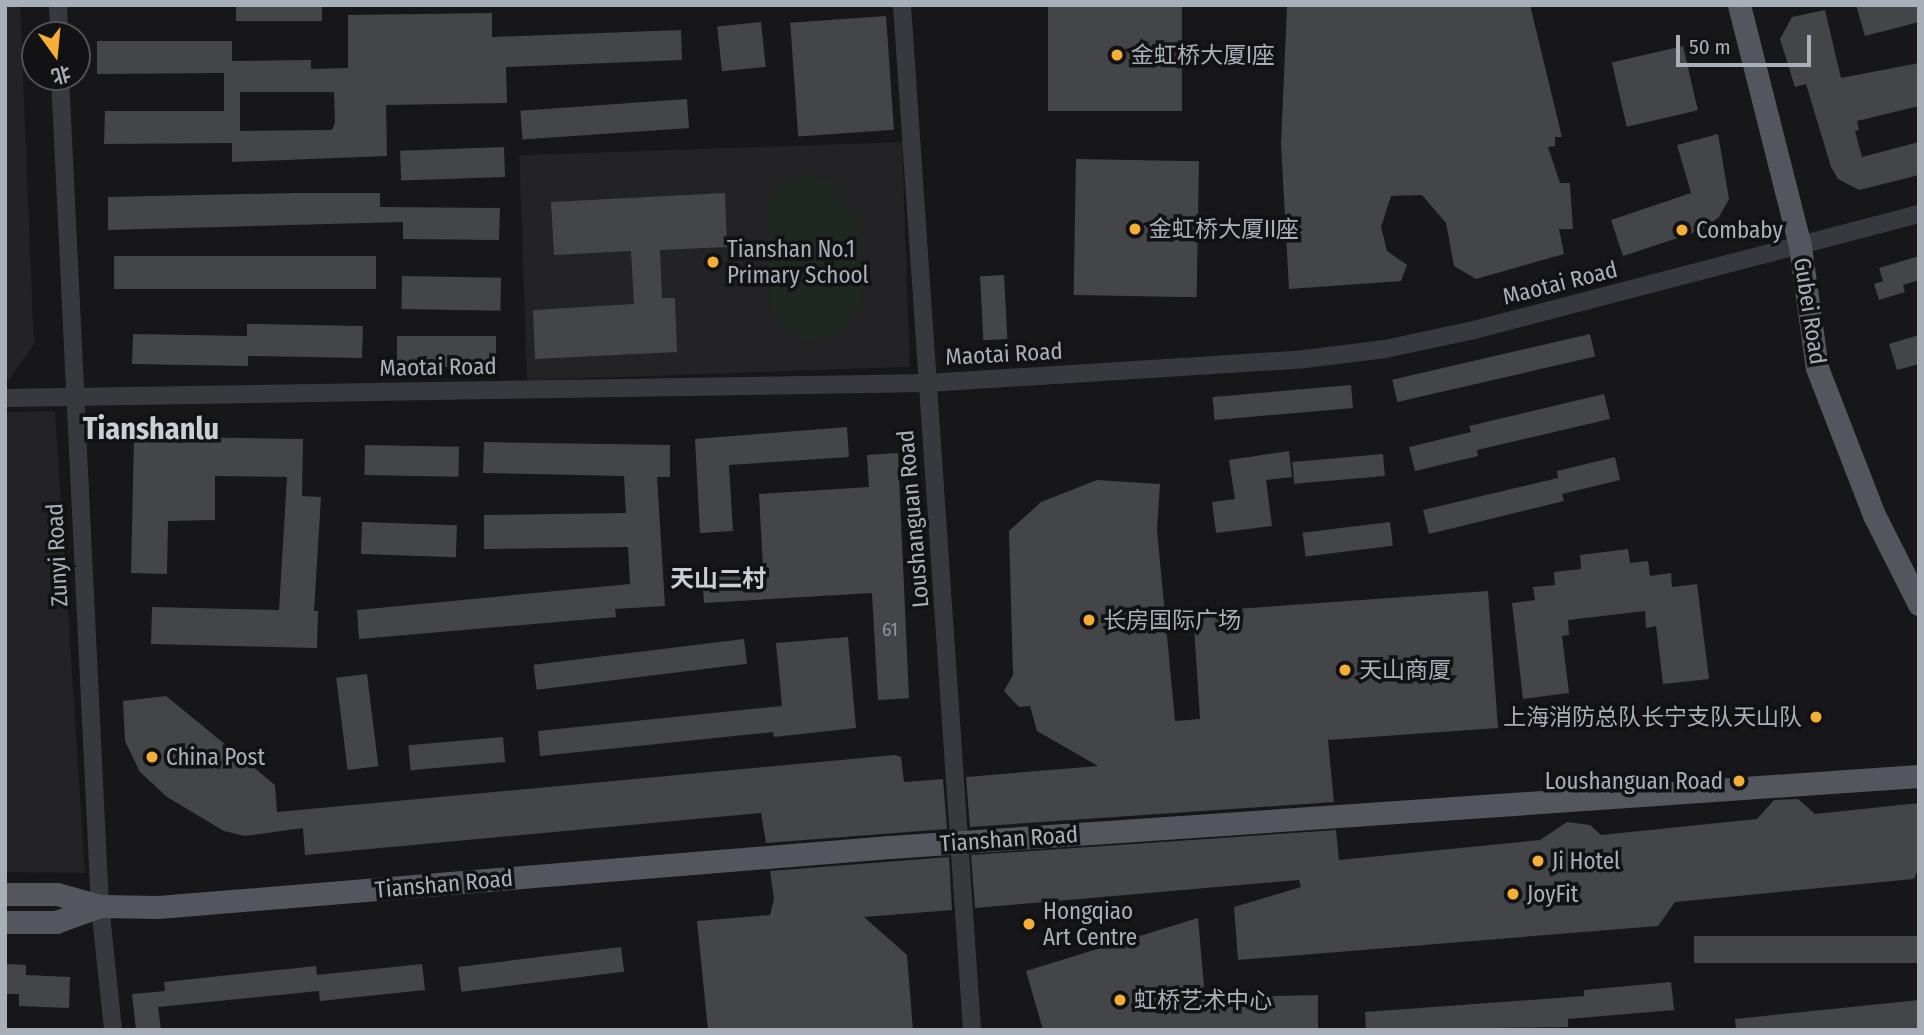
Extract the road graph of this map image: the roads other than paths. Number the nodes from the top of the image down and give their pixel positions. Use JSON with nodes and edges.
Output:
{"nodes":[{"id":1,"x":902,"y":5,"type":"edge"},
{"id":2,"x":1740,"y":5,"type":"edge"},
{"id":3,"x":61,"y":91,"type":"edge"},
{"id":4,"x":1919,"y":214,"type":"edge"},
{"id":5,"x":1800,"y":246,"type":"junction"},
{"id":6,"x":927,"y":383,"type":"junction"},
{"id":7,"x":5,"y":398,"type":"edge"},
{"id":8,"x":73,"y":398,"type":"junction"},
{"id":9,"x":1919,"y":604,"type":"edge"},
{"id":10,"x":1919,"y":776,"type":"edge"},
{"id":11,"x":962,"y":842,"type":"junction"},
{"id":12,"x":5,"y":894,"type":"edge"},
{"id":13,"x":100,"y":906,"type":"junction"},
{"id":14,"x":5,"y":922,"type":"edge"},
{"id":15,"x":113,"y":1030,"type":"edge"},
{"id":16,"x":972,"y":1030,"type":"edge"}],
"edges":[{"from":1,"to":6,"type":"street","name":"Loushanguan Road"},
{"from":2,"to":5,"type":"main road","name":"Gubei Road"},
{"from":3,"to":8,"type":"street","name":"Zunyi Road"},
{"from":4,"to":5,"type":"street","name":"Maotai Road"},
{"from":5,"to":6,"type":"street","name":"Maotai Road"},
{"from":5,"to":9,"type":"main road","name":"Gubei Road"},
{"from":6,"to":8,"type":"street","name":"Maotai Road"},
{"from":6,"to":11,"type":"street","name":"Loushanguan Road"},
{"from":7,"to":8,"type":"street","name":"Maotai Road"},
{"from":8,"to":13,"type":"street","name":"Zunyi Road"},
{"from":10,"to":11,"type":"main road","name":"Tianshan Road"},
{"from":11,"to":13,"type":"main road","name":"Tianshan Road"},
{"from":11,"to":16,"type":"street","name":"Loushanguan Road"},
{"from":12,"to":13,"type":"main road","name":"Tianshan Road"},
{"from":13,"to":14,"type":"main road","name":"Tianshan Road"},
{"from":13,"to":15,"type":"street","name":"Zunyi Road"}]}
